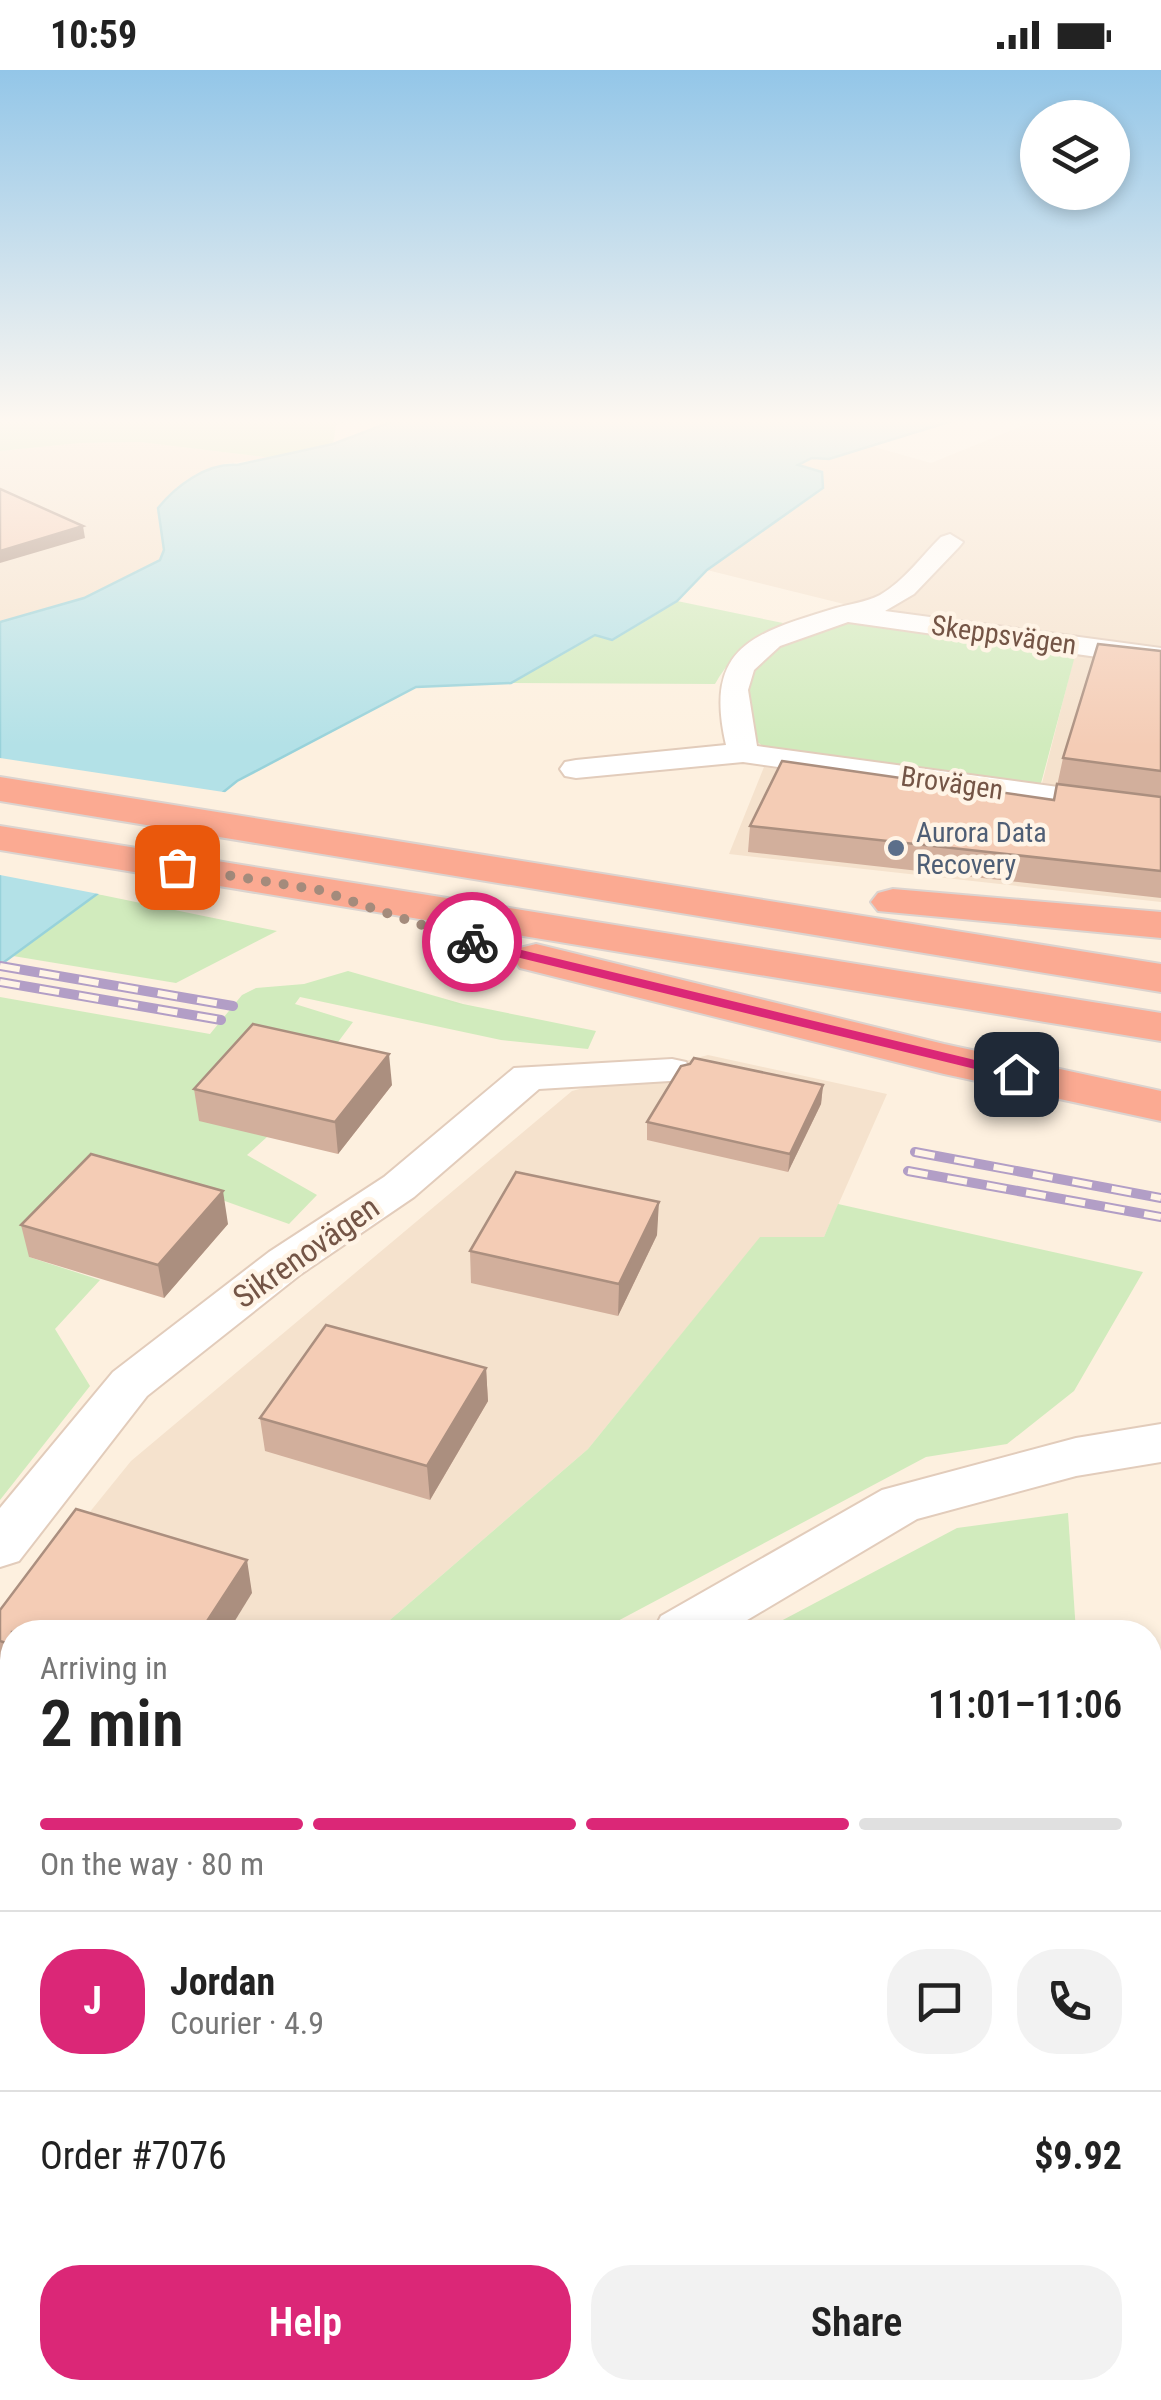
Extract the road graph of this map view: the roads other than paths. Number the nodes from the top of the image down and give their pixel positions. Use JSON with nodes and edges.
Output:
{"nodes":[{"id":1,"x":950,"y":542,"type":"dead end"},
{"id":2,"x":847,"y":614,"type":"junction"},
{"id":3,"x":1161,"y":657,"type":"edge"},
{"id":4,"x":743,"y":753,"type":"junction"},
{"id":5,"x":576,"y":770,"type":"dead end"},
{"id":6,"x":0,"y":790,"type":"edge"},
{"id":7,"x":1161,"y":811,"type":"edge"},
{"id":8,"x":0,"y":838,"type":"edge"},
{"id":9,"x":502,"y":870,"type":"junction"},
{"id":10,"x":458,"y":925,"type":"junction"},
{"id":11,"x":1161,"y":925,"type":"edge"},
{"id":12,"x":1161,"y":978,"type":"edge"},
{"id":13,"x":1161,"y":1026,"type":"edge"},
{"id":14,"x":672,"y":1071,"type":"dead end"},
{"id":15,"x":1161,"y":1106,"type":"edge"},
{"id":16,"x":1161,"y":1443,"type":"edge"},
{"id":17,"x":0,"y":1546,"type":"edge"},
{"id":18,"x":701,"y":1620,"type":"edge"}],
"edges":[{"from":1,"to":2,"type":"street"},
{"from":2,"to":3,"type":"street","name":"Skeppsvägen"},
{"from":2,"to":4,"type":"street"},
{"from":4,"to":5,"type":"street","name":"Brovägen"},
{"from":4,"to":7,"type":"street","name":"Brovägen"},
{"from":6,"to":9,"type":"highway"},
{"from":8,"to":10,"type":"highway"},
{"from":9,"to":11,"type":"highway"},
{"from":9,"to":12,"type":"highway"},
{"from":10,"to":13,"type":"highway"},
{"from":10,"to":15,"type":"highway"},
{"from":14,"to":17,"type":"street","name":"Sikrenovägen"},
{"from":16,"to":18,"type":"street"}]}
